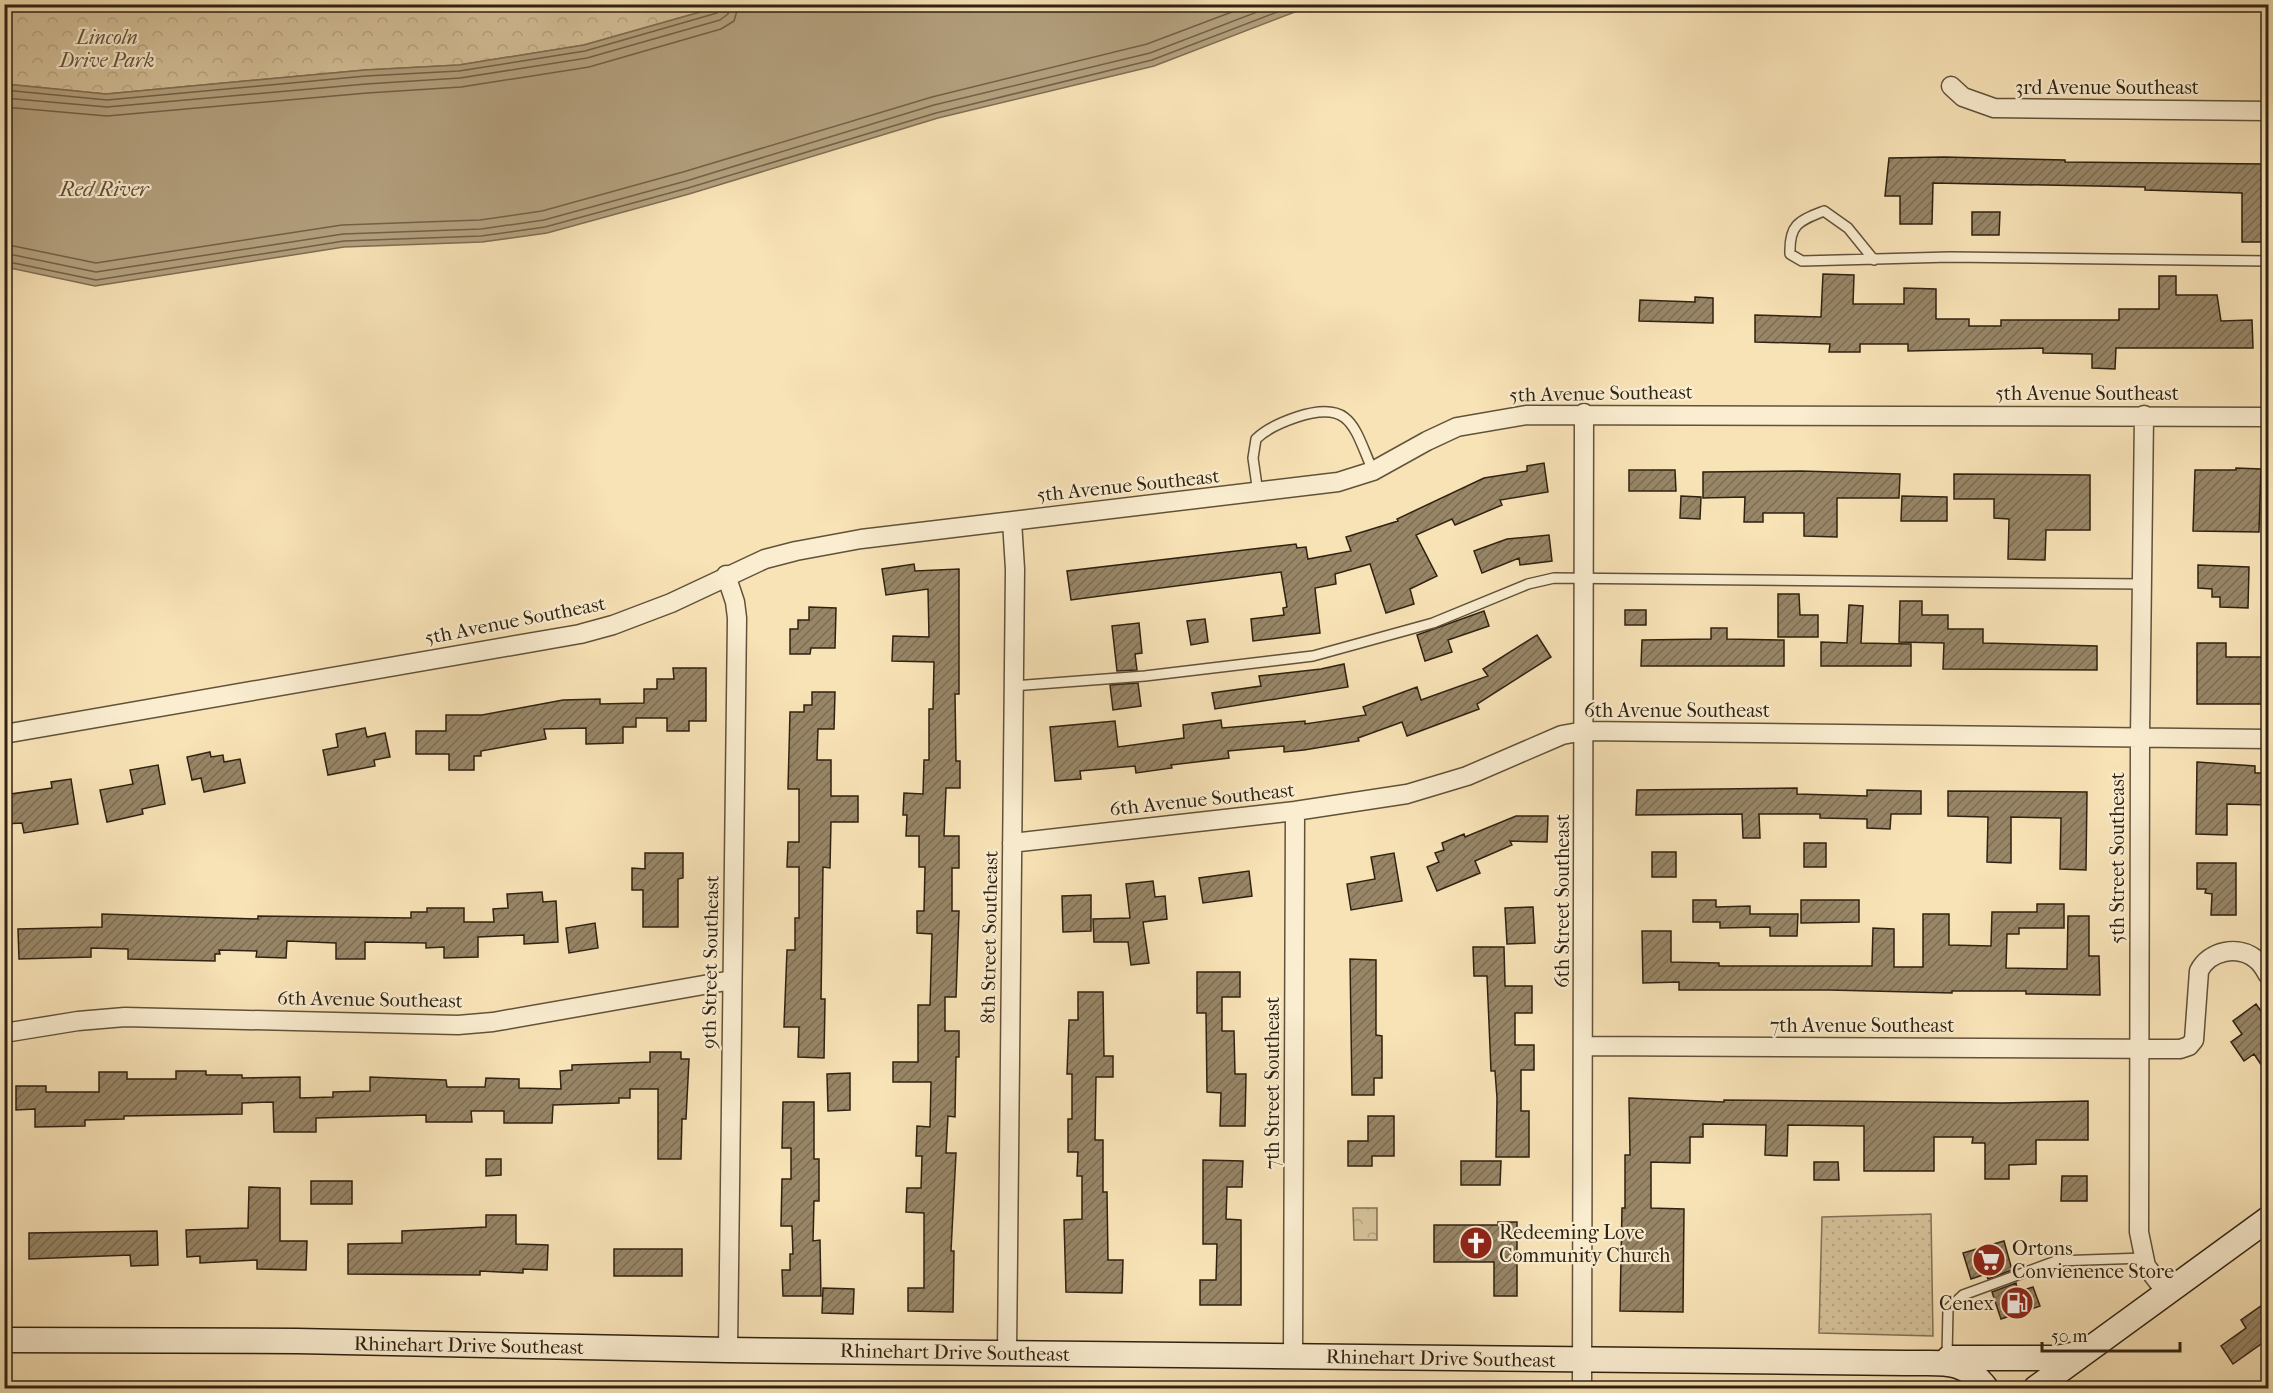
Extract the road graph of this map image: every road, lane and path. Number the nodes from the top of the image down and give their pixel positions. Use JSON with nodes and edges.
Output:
{"nodes":[{"id":1,"x":1951,"y":86,"type":"dead end"},
{"id":2,"x":2268,"y":111,"type":"edge"},
{"id":3,"x":1874,"y":260,"type":"junction"},
{"id":4,"x":2268,"y":261,"type":"edge"},
{"id":5,"x":1584,"y":413,"type":"junction"},
{"id":6,"x":2144,"y":416,"type":"junction"},
{"id":7,"x":2268,"y":417,"type":"edge"},
{"id":8,"x":1373,"y":471,"type":"junction"},
{"id":9,"x":1258,"y":494,"type":"junction"},
{"id":10,"x":1012,"y":521,"type":"junction"},
{"id":11,"x":726,"y":575,"type":"junction"},
{"id":12,"x":1584,"y":578,"type":"junction"},
{"id":13,"x":2142,"y":584,"type":"junction"},
{"id":14,"x":1014,"y":686,"type":"junction"},
{"id":15,"x":1584,"y":731,"type":"junction"},
{"id":16,"x":4,"y":734,"type":"edge"},
{"id":17,"x":2140,"y":737,"type":"junction"},
{"id":18,"x":2268,"y":739,"type":"edge"},
{"id":19,"x":1295,"y":812,"type":"junction"},
{"id":20,"x":1012,"y":843,"type":"junction"},
{"id":21,"x":2268,"y":975,"type":"edge"},
{"id":22,"x":732,"y":980,"type":"junction"},
{"id":23,"x":4,"y":1033,"type":"edge"},
{"id":24,"x":1584,"y":1046,"type":"junction"},
{"id":25,"x":2139,"y":1050,"type":"junction"},
{"id":26,"x":2268,"y":1219,"type":"edge"},
{"id":27,"x":2144,"y":1258,"type":"junction"},
{"id":28,"x":2166,"y":1293,"type":"junction"},
{"id":29,"x":4,"y":1340,"type":"edge"},
{"id":30,"x":728,"y":1350,"type":"junction"},
{"id":31,"x":2087,"y":1351,"type":"junction"},
{"id":32,"x":1007,"y":1353,"type":"junction"},
{"id":33,"x":1293,"y":1355,"type":"junction"},
{"id":34,"x":1582,"y":1360,"type":"junction"},
{"id":35,"x":1947,"y":1361,"type":"junction"},
{"id":36,"x":1582,"y":1389,"type":"edge"},
{"id":37,"x":1986,"y":1389,"type":"edge"},
{"id":38,"x":2036,"y":1389,"type":"edge"}],
"edges":[{"from":1,"to":2,"type":"street","name":"3rd Avenue Southeast"},
{"from":3,"to":3,"type":"lane"},
{"from":3,"to":4,"type":"lane"},
{"from":5,"to":6,"type":"street","name":"5th Avenue Southeast"},
{"from":5,"to":8,"type":"street","name":"5th Avenue Southeast"},
{"from":5,"to":12,"type":"street","name":"6th Street Southeast"},
{"from":6,"to":7,"type":"street","name":"5th Avenue Southeast"},
{"from":6,"to":13,"type":"street","name":"5th Street Southeast"},
{"from":8,"to":9,"type":"street","name":"5th Avenue Southeast"},
{"from":8,"to":9,"type":"lane"},
{"from":9,"to":10,"type":"street","name":"5th Avenue Southeast"},
{"from":10,"to":11,"type":"street","name":"5th Avenue Southeast"},
{"from":10,"to":14,"type":"street","name":"8th Street Southeast"},
{"from":11,"to":16,"type":"street","name":"5th Avenue Southeast"},
{"from":11,"to":22,"type":"street","name":"9th Street Southeast"},
{"from":12,"to":13,"type":"lane"},
{"from":12,"to":14,"type":"lane"},
{"from":12,"to":15,"type":"street","name":"6th Street Southeast"},
{"from":13,"to":17,"type":"street","name":"5th Street Southeast"},
{"from":14,"to":20,"type":"street","name":"8th Street Southeast"},
{"from":15,"to":17,"type":"street","name":"6th Avenue Southeast"},
{"from":15,"to":19,"type":"street","name":"6th Avenue Southeast"},
{"from":15,"to":24,"type":"street","name":"6th Street Southeast"},
{"from":17,"to":18,"type":"street","name":"6th Avenue Southeast"},
{"from":17,"to":25,"type":"street","name":"5th Street Southeast"},
{"from":19,"to":20,"type":"street","name":"6th Avenue Southeast"},
{"from":19,"to":33,"type":"street","name":"7th Street Southeast"},
{"from":20,"to":32,"type":"street","name":"8th Street Southeast"},
{"from":21,"to":25,"type":"street","name":"7th Avenue Southeast"},
{"from":22,"to":23,"type":"street","name":"6th Avenue Southeast"},
{"from":22,"to":30,"type":"street","name":"9th Street Southeast"},
{"from":24,"to":25,"type":"street","name":"7th Avenue Southeast"},
{"from":24,"to":34,"type":"street","name":"6th Street Southeast"},
{"from":25,"to":27,"type":"street","name":"5th Street Southeast"},
{"from":26,"to":28,"type":"street"},
{"from":27,"to":28,"type":"street","name":"5th Street Southeast"},
{"from":27,"to":35,"type":"lane"},
{"from":28,"to":31,"type":"street"},
{"from":29,"to":30,"type":"street","name":"Rhinehart Drive Southeast"},
{"from":30,"to":32,"type":"street","name":"Rhinehart Drive Southeast"},
{"from":31,"to":35,"type":"street","name":"Rhinehart Drive Southeast"},
{"from":31,"to":38,"type":"street"},
{"from":32,"to":33,"type":"street","name":"Rhinehart Drive Southeast"},
{"from":33,"to":34,"type":"street","name":"Rhinehart Drive Southeast"},
{"from":34,"to":35,"type":"street","name":"Rhinehart Drive Southeast"},
{"from":34,"to":36,"type":"street","name":"6th Street Southeast"},
{"from":35,"to":37,"type":"street","name":"Rhinehart Drive Southeast"}]}
